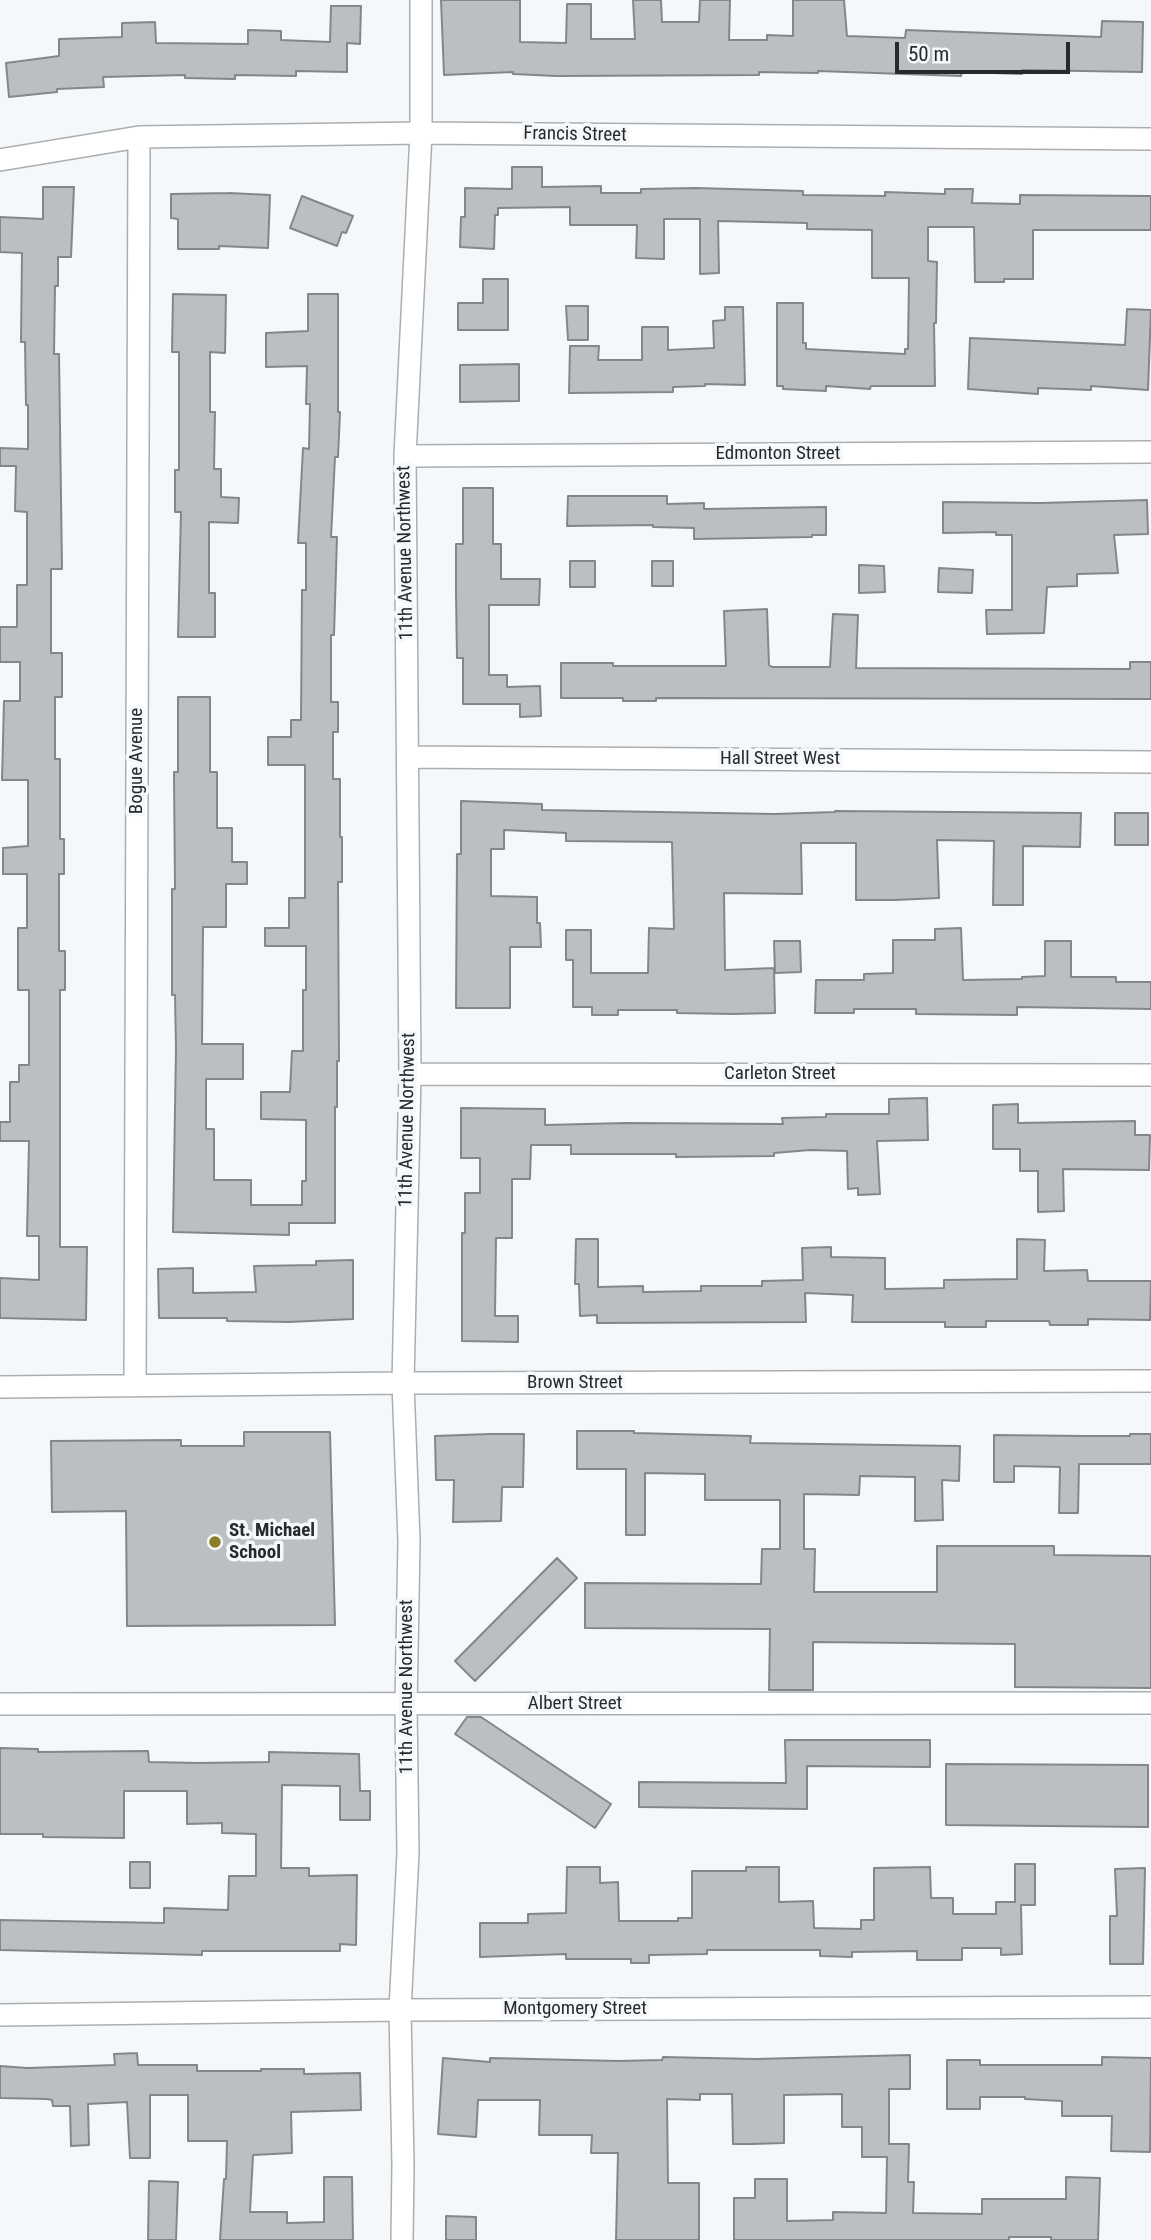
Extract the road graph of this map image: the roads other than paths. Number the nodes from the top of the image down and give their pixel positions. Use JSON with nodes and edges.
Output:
{"nodes":[{"id":1,"x":421,"y":0,"type":"edge"},
{"id":2,"x":422,"y":133,"type":"junction"},
{"id":3,"x":139,"y":137,"type":"junction"},
{"id":4,"x":1151,"y":139,"type":"edge"},
{"id":5,"x":0,"y":160,"type":"edge"},
{"id":6,"x":1151,"y":452,"type":"edge"},
{"id":7,"x":405,"y":456,"type":"junction"},
{"id":8,"x":408,"y":757,"type":"junction"},
{"id":9,"x":1151,"y":762,"type":"edge"},
{"id":10,"x":410,"y":1074,"type":"junction"},
{"id":11,"x":1151,"y":1075,"type":"edge"},
{"id":12,"x":1151,"y":1381,"type":"edge"},
{"id":13,"x":403,"y":1382,"type":"junction"},
{"id":14,"x":135,"y":1386,"type":"junction"},
{"id":15,"x":0,"y":1387,"type":"edge"},
{"id":16,"x":1151,"y":1703,"type":"edge"},
{"id":17,"x":0,"y":1704,"type":"edge"},
{"id":18,"x":406,"y":1705,"type":"junction"},
{"id":19,"x":1151,"y":2007,"type":"edge"},
{"id":20,"x":400,"y":2010,"type":"junction"},
{"id":21,"x":0,"y":2015,"type":"edge"},
{"id":22,"x":402,"y":2240,"type":"edge"}],
"edges":[{"from":1,"to":2,"type":"street","name":"11th Avenue Northwest"},
{"from":2,"to":3,"type":"street","name":"Francis Street"},
{"from":2,"to":4,"type":"street","name":"Francis Street"},
{"from":2,"to":7,"type":"street","name":"11th Avenue Northwest"},
{"from":3,"to":5,"type":"street","name":"Francis Street"},
{"from":3,"to":14,"type":"street","name":"Bogue Avenue"},
{"from":6,"to":7,"type":"street","name":"Edmonton Street"},
{"from":7,"to":8,"type":"street","name":"11th Avenue Northwest"},
{"from":8,"to":9,"type":"street","name":"Hall Street West"},
{"from":8,"to":10,"type":"street","name":"11th Avenue Northwest"},
{"from":10,"to":11,"type":"street","name":"Carleton Street"},
{"from":10,"to":13,"type":"street","name":"11th Avenue Northwest"},
{"from":12,"to":13,"type":"street","name":"Brown Street"},
{"from":13,"to":14,"type":"street","name":"Brown Street"},
{"from":13,"to":18,"type":"street","name":"11th Avenue Northwest"},
{"from":14,"to":15,"type":"street","name":"Brown Street"},
{"from":16,"to":18,"type":"street","name":"Albert Street"},
{"from":17,"to":18,"type":"street","name":"Albert Street"},
{"from":18,"to":20,"type":"street","name":"11th Avenue Northwest"},
{"from":19,"to":20,"type":"street","name":"Montgomery Street"},
{"from":20,"to":21,"type":"street","name":"Montgomery Street"},
{"from":20,"to":22,"type":"street","name":"11th Avenue Northwest"}]}
